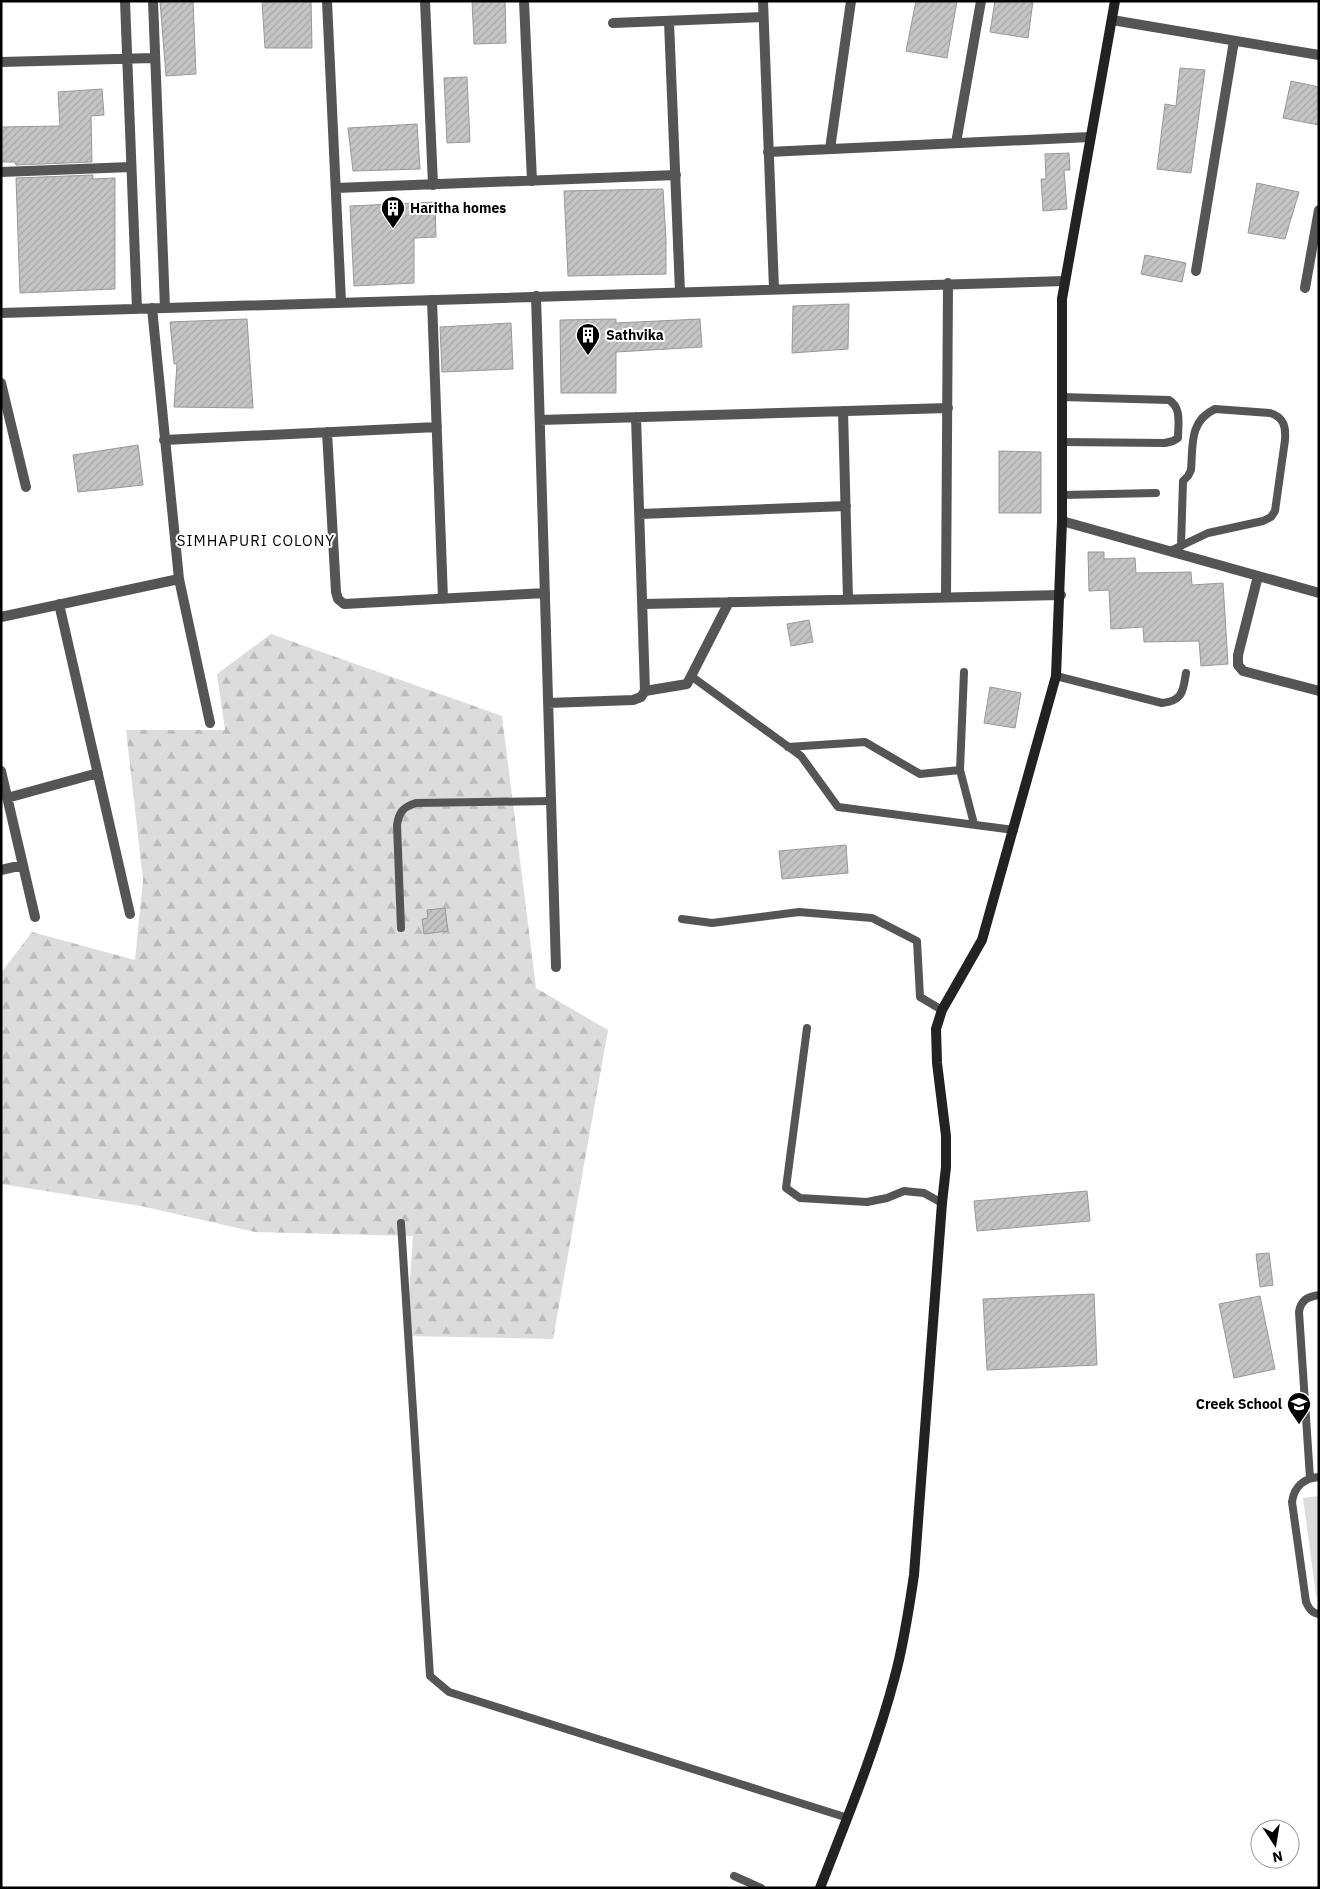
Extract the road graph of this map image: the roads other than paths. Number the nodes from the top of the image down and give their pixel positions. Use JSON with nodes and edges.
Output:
{"nodes":[{"id":1,"x":125,"y":1,"type":"edge"},
{"id":2,"x":153,"y":1,"type":"edge"},
{"id":3,"x":327,"y":1,"type":"edge"},
{"id":4,"x":425,"y":1,"type":"edge"},
{"id":5,"x":524,"y":1,"type":"edge"},
{"id":6,"x":763,"y":1,"type":"edge"},
{"id":7,"x":850,"y":1,"type":"edge"},
{"id":8,"x":981,"y":1,"type":"edge"},
{"id":9,"x":1115,"y":1,"type":"edge"},
{"id":10,"x":763,"y":17,"type":"junction"},
{"id":11,"x":1112,"y":20,"type":"junction"},
{"id":12,"x":613,"y":22,"type":"dead end"},
{"id":13,"x":669,"y":22,"type":"junction"},
{"id":14,"x":1234,"y":41,"type":"junction"},
{"id":15,"x":1319,"y":55,"type":"edge"},
{"id":16,"x":154,"y":58,"type":"junction"},
{"id":17,"x":128,"y":59,"type":"junction"},
{"id":18,"x":1,"y":62,"type":"edge"},
{"id":19,"x":1090,"y":137,"type":"junction"},
{"id":20,"x":956,"y":144,"type":"junction"},
{"id":21,"x":830,"y":149,"type":"junction"},
{"id":22,"x":768,"y":152,"type":"junction"},
{"id":23,"x":131,"y":167,"type":"junction"},
{"id":24,"x":1,"y":172,"type":"edge"},
{"id":25,"x":676,"y":175,"type":"junction"},
{"id":26,"x":532,"y":181,"type":"junction"},
{"id":27,"x":433,"y":185,"type":"junction"},
{"id":28,"x":336,"y":188,"type":"junction"},
{"id":29,"x":1319,"y":210,"type":"edge"},
{"id":30,"x":1196,"y":271,"type":"dead end"},
{"id":31,"x":1065,"y":281,"type":"junction"},
{"id":32,"x":948,"y":284,"type":"junction"},
{"id":33,"x":1305,"y":288,"type":"dead end"},
{"id":34,"x":774,"y":289,"type":"junction"},
{"id":35,"x":680,"y":292,"type":"junction"},
{"id":36,"x":536,"y":296,"type":"junction"},
{"id":37,"x":432,"y":300,"type":"junction"},
{"id":38,"x":341,"y":302,"type":"junction"},
{"id":39,"x":152,"y":308,"type":"junction"},
{"id":40,"x":165,"y":308,"type":"junction"},
{"id":41,"x":137,"y":309,"type":"junction"},
{"id":42,"x":1,"y":313,"type":"edge"},
{"id":43,"x":1,"y":383,"type":"edge"},
{"id":44,"x":1061,"y":397,"type":"junction"},
{"id":45,"x":948,"y":408,"type":"junction"},
{"id":46,"x":843,"y":411,"type":"junction"},
{"id":47,"x":636,"y":417,"type":"junction"},
{"id":48,"x":540,"y":420,"type":"junction"},
{"id":49,"x":437,"y":427,"type":"junction"},
{"id":50,"x":327,"y":432,"type":"junction"},
{"id":51,"x":164,"y":440,"type":"junction"},
{"id":52,"x":1061,"y":442,"type":"junction"},
{"id":53,"x":26,"y":487,"type":"dead end"},
{"id":54,"x":1156,"y":493,"type":"dead end"},
{"id":55,"x":1062,"y":495,"type":"junction"},
{"id":56,"x":846,"y":506,"type":"junction"},
{"id":57,"x":640,"y":514,"type":"junction"},
{"id":58,"x":1062,"y":521,"type":"junction"},
{"id":59,"x":1181,"y":546,"type":"junction"},
{"id":60,"x":1170,"y":551,"type":"junction"},
{"id":61,"x":1258,"y":576,"type":"junction"},
{"id":62,"x":179,"y":579,"type":"junction"},
{"id":63,"x":545,"y":593,"type":"junction"},
{"id":64,"x":1319,"y":593,"type":"edge"},
{"id":65,"x":1061,"y":595,"type":"junction"},
{"id":66,"x":946,"y":597,"type":"junction"},
{"id":67,"x":443,"y":599,"type":"junction"},
{"id":68,"x":848,"y":599,"type":"junction"},
{"id":69,"x":728,"y":602,"type":"junction"},
{"id":70,"x":59,"y":604,"type":"junction"},
{"id":71,"x":643,"y":604,"type":"junction"},
{"id":72,"x":1,"y":617,"type":"edge"},
{"id":73,"x":964,"y":672,"type":"dead end"},
{"id":74,"x":1186,"y":673,"type":"dead end"},
{"id":75,"x":691,"y":676,"type":"junction"},
{"id":76,"x":1056,"y":676,"type":"junction"},
{"id":77,"x":645,"y":691,"type":"junction"},
{"id":78,"x":1319,"y":691,"type":"edge"},
{"id":79,"x":548,"y":703,"type":"junction"},
{"id":80,"x":210,"y":723,"type":"dead end"},
{"id":81,"x":788,"y":747,"type":"junction"},
{"id":82,"x":1,"y":770,"type":"edge"},
{"id":83,"x":960,"y":770,"type":"junction"},
{"id":84,"x":98,"y":773,"type":"junction"},
{"id":85,"x":8,"y":798,"type":"junction"},
{"id":86,"x":551,"y":801,"type":"junction"},
{"id":87,"x":974,"y":824,"type":"junction"},
{"id":88,"x":1014,"y":830,"type":"junction"},
{"id":89,"x":23,"y":865,"type":"junction"},
{"id":90,"x":1,"y":870,"type":"edge"},
{"id":91,"x":130,"y":914,"type":"dead end"},
{"id":92,"x":35,"y":917,"type":"dead end"},
{"id":93,"x":682,"y":919,"type":"dead end"},
{"id":94,"x":401,"y":928,"type":"dead end"},
{"id":95,"x":556,"y":967,"type":"dead end"},
{"id":96,"x":942,"y":1010,"type":"junction"},
{"id":97,"x":807,"y":1028,"type":"dead end"},
{"id":98,"x":942,"y":1203,"type":"junction"},
{"id":99,"x":401,"y":1223,"type":"dead end"},
{"id":100,"x":1319,"y":1295,"type":"edge"},
{"id":101,"x":1319,"y":1477,"type":"edge"},
{"id":102,"x":1310,"y":1478,"type":"junction"},
{"id":103,"x":1319,"y":1614,"type":"edge"},
{"id":104,"x":848,"y":1818,"type":"junction"},
{"id":105,"x":734,"y":1876,"type":"dead end"},
{"id":106,"x":761,"y":1888,"type":"edge"},
{"id":107,"x":820,"y":1888,"type":"edge"}],
"edges":[{"from":1,"to":17,"type":"street"},
{"from":2,"to":16,"type":"street"},
{"from":3,"to":28,"type":"street"},
{"from":4,"to":27,"type":"street"},
{"from":5,"to":26,"type":"street"},
{"from":6,"to":10,"type":"street"},
{"from":7,"to":21,"type":"street"},
{"from":8,"to":20,"type":"street"},
{"from":9,"to":11,"type":"street"},
{"from":10,"to":13,"type":"street"},
{"from":10,"to":22,"type":"street"},
{"from":11,"to":14,"type":"street"},
{"from":11,"to":19,"type":"street"},
{"from":12,"to":13,"type":"street"},
{"from":13,"to":25,"type":"street"},
{"from":14,"to":15,"type":"street"},
{"from":14,"to":30,"type":"street"},
{"from":16,"to":17,"type":"street"},
{"from":16,"to":40,"type":"street"},
{"from":17,"to":18,"type":"street"},
{"from":17,"to":23,"type":"street"},
{"from":19,"to":20,"type":"street"},
{"from":19,"to":31,"type":"street"},
{"from":20,"to":21,"type":"street"},
{"from":21,"to":22,"type":"street"},
{"from":22,"to":34,"type":"street"},
{"from":23,"to":24,"type":"street"},
{"from":23,"to":41,"type":"street"},
{"from":25,"to":26,"type":"street"},
{"from":25,"to":35,"type":"street"},
{"from":26,"to":27,"type":"street"},
{"from":27,"to":28,"type":"street"},
{"from":28,"to":38,"type":"street"},
{"from":29,"to":33,"type":"street"},
{"from":31,"to":32,"type":"street"},
{"from":31,"to":44,"type":"street"},
{"from":32,"to":34,"type":"street"},
{"from":32,"to":45,"type":"street"},
{"from":34,"to":35,"type":"street"},
{"from":35,"to":36,"type":"street"},
{"from":36,"to":37,"type":"street"},
{"from":36,"to":48,"type":"street"},
{"from":37,"to":38,"type":"street"},
{"from":37,"to":49,"type":"street"},
{"from":38,"to":40,"type":"street"},
{"from":39,"to":40,"type":"street"},
{"from":39,"to":41,"type":"street"},
{"from":39,"to":51,"type":"street"},
{"from":41,"to":42,"type":"street"},
{"from":43,"to":53,"type":"street"},
{"from":44,"to":52,"type":"street"},
{"from":44,"to":52,"type":"lane"},
{"from":45,"to":46,"type":"street"},
{"from":45,"to":66,"type":"street"},
{"from":46,"to":47,"type":"street"},
{"from":46,"to":56,"type":"street"},
{"from":47,"to":48,"type":"street"},
{"from":47,"to":57,"type":"street"},
{"from":48,"to":63,"type":"street"},
{"from":49,"to":50,"type":"street"},
{"from":49,"to":67,"type":"street"},
{"from":50,"to":51,"type":"street"},
{"from":50,"to":67,"type":"street"},
{"from":51,"to":62,"type":"street"},
{"from":52,"to":55,"type":"street"},
{"from":54,"to":55,"type":"lane"},
{"from":55,"to":58,"type":"street"},
{"from":56,"to":57,"type":"street"},
{"from":56,"to":68,"type":"street"},
{"from":57,"to":71,"type":"street"},
{"from":58,"to":60,"type":"street"},
{"from":58,"to":65,"type":"street"},
{"from":59,"to":59,"type":"lane"},
{"from":59,"to":60,"type":"lane"},
{"from":60,"to":61,"type":"street"},
{"from":61,"to":64,"type":"street"},
{"from":61,"to":78,"type":"street"},
{"from":62,"to":70,"type":"street"},
{"from":62,"to":80,"type":"street"},
{"from":63,"to":67,"type":"street"},
{"from":63,"to":79,"type":"street"},
{"from":65,"to":66,"type":"street"},
{"from":65,"to":76,"type":"street"},
{"from":66,"to":68,"type":"street"},
{"from":68,"to":69,"type":"street"},
{"from":69,"to":71,"type":"street"},
{"from":69,"to":75,"type":"street"},
{"from":70,"to":72,"type":"street"},
{"from":70,"to":84,"type":"street"},
{"from":71,"to":77,"type":"street"},
{"from":73,"to":83,"type":"lane"},
{"from":74,"to":76,"type":"lane"},
{"from":75,"to":77,"type":"street"},
{"from":75,"to":81,"type":"lane"},
{"from":76,"to":88,"type":"street"},
{"from":77,"to":79,"type":"street"},
{"from":79,"to":86,"type":"street"},
{"from":81,"to":83,"type":"lane"},
{"from":81,"to":87,"type":"lane"},
{"from":82,"to":85,"type":"street"},
{"from":83,"to":87,"type":"lane"},
{"from":84,"to":85,"type":"street"},
{"from":84,"to":91,"type":"street"},
{"from":85,"to":89,"type":"street"},
{"from":86,"to":94,"type":"lane"},
{"from":86,"to":95,"type":"street"},
{"from":87,"to":88,"type":"lane"},
{"from":88,"to":96,"type":"street"},
{"from":89,"to":90,"type":"street"},
{"from":89,"to":92,"type":"street"},
{"from":93,"to":96,"type":"lane"},
{"from":96,"to":98,"type":"street"},
{"from":97,"to":98,"type":"lane"},
{"from":98,"to":104,"type":"street"},
{"from":99,"to":104,"type":"lane"},
{"from":100,"to":102,"type":"lane"},
{"from":101,"to":102,"type":"lane"},
{"from":102,"to":103,"type":"lane"},
{"from":104,"to":107,"type":"street"},
{"from":105,"to":106,"type":"lane"}]}
